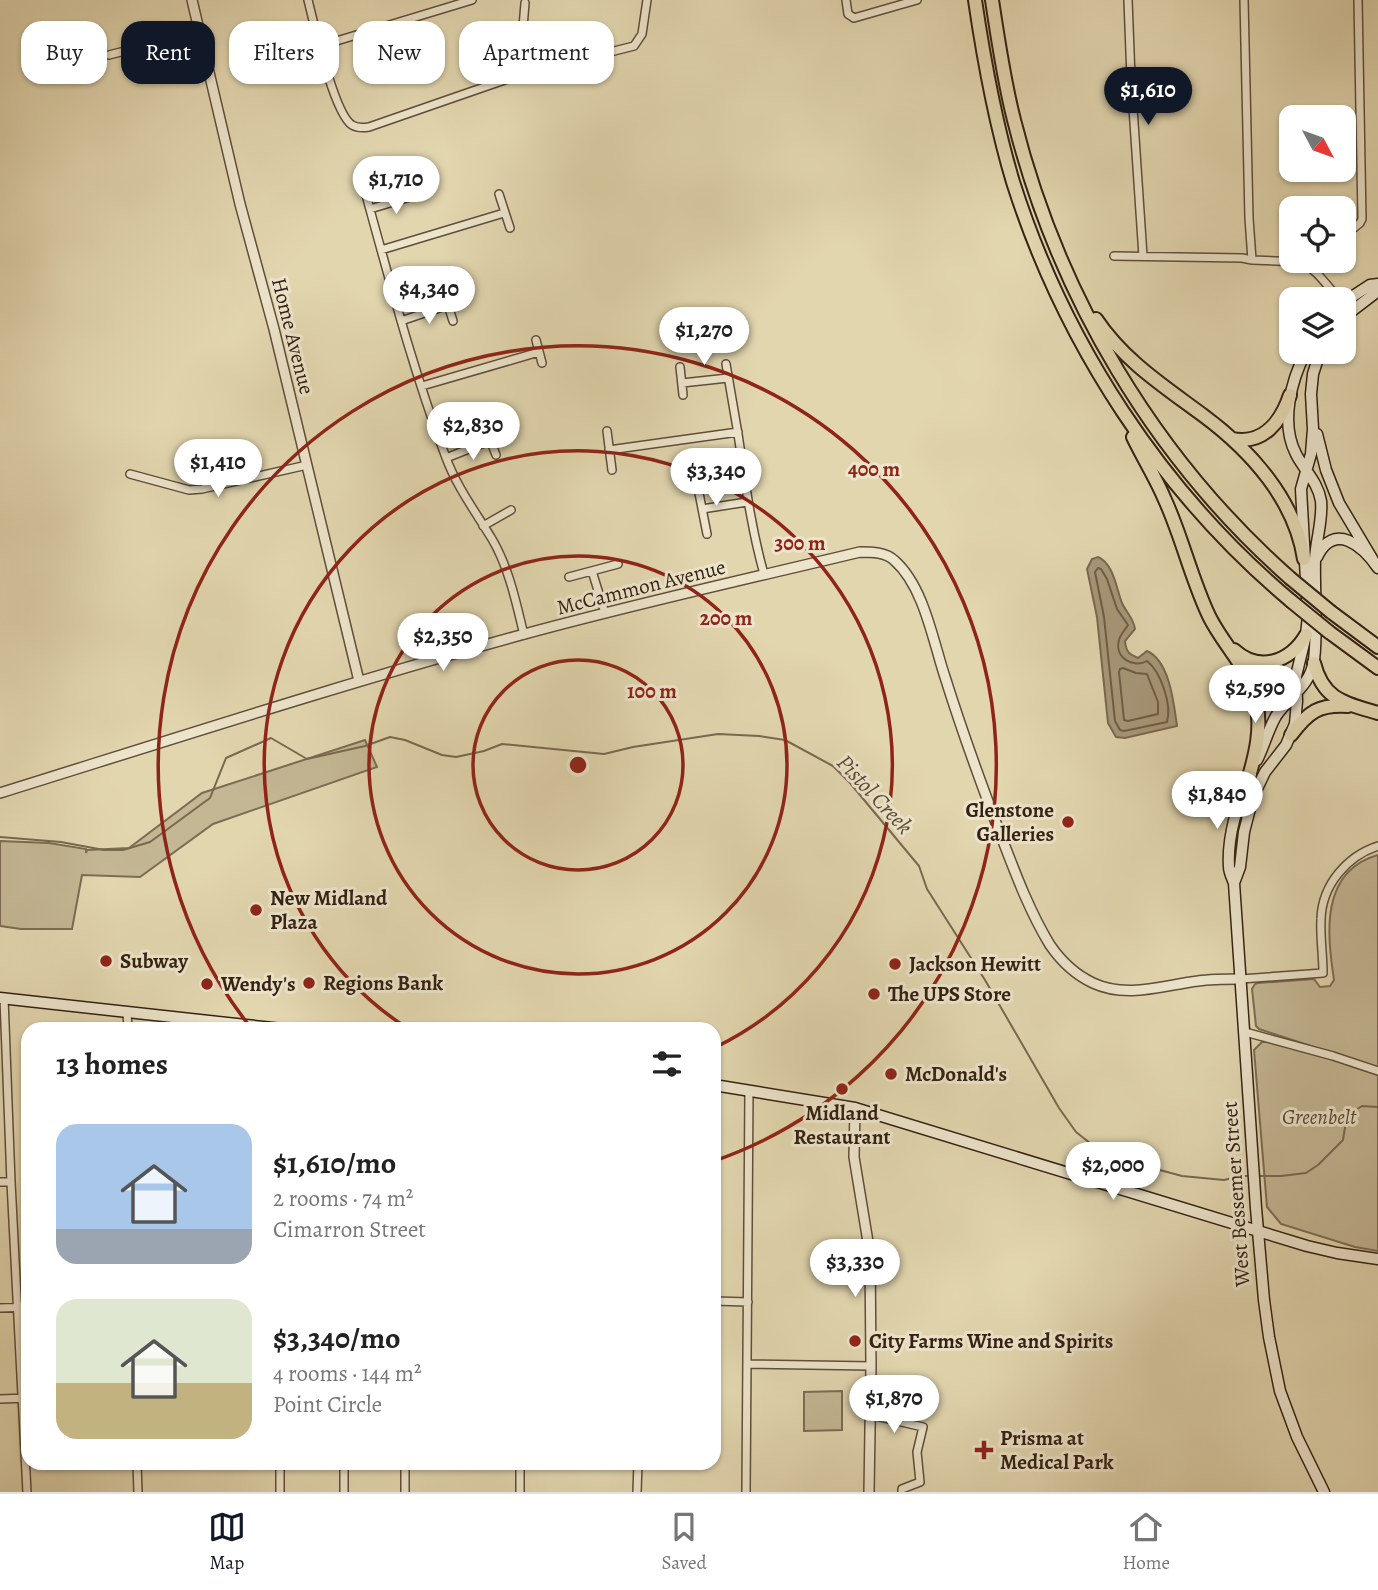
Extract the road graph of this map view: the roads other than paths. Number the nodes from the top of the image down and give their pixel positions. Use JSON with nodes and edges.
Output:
{"nodes":[{"id":1,"x":192,"y":0,"type":"edge"},
{"id":2,"x":308,"y":0,"type":"edge"},
{"id":3,"x":472,"y":0,"type":"edge"},
{"id":4,"x":647,"y":0,"type":"edge"},
{"id":5,"x":846,"y":0,"type":"edge"},
{"id":6,"x":917,"y":0,"type":"edge"},
{"id":7,"x":975,"y":0,"type":"edge"},
{"id":8,"x":992,"y":0,"type":"edge"},
{"id":9,"x":1128,"y":0,"type":"edge"},
{"id":10,"x":1244,"y":0,"type":"edge"},
{"id":11,"x":1357,"y":0,"type":"edge"},
{"id":12,"x":525,"y":2,"type":"dead end"},
{"id":13,"x":197,"y":21,"type":"edge"},
{"id":14,"x":313,"y":21,"type":"edge"},
{"id":15,"x":523,"y":21,"type":"edge"},
{"id":16,"x":339,"y":40,"type":"edge"},
{"id":17,"x":614,"y":51,"type":"edge"},
{"id":18,"x":121,"y":52,"type":"edge"},
{"id":19,"x":109,"y":55,"type":"dead end"},
{"id":20,"x":211,"y":84,"type":"edge"},
{"id":21,"x":332,"y":84,"type":"edge"},
{"id":22,"x":493,"y":84,"type":"edge"},
{"id":23,"x":499,"y":194,"type":"dead end"},
{"id":24,"x":366,"y":195,"type":"dead end"},
{"id":25,"x":413,"y":196,"type":"dead end"},
{"id":26,"x":370,"y":209,"type":"junction"},
{"id":27,"x":504,"y":214,"type":"junction"},
{"id":28,"x":1356,"y":226,"type":"edge"},
{"id":29,"x":510,"y":228,"type":"dead end"},
{"id":30,"x":381,"y":250,"type":"junction"},
{"id":31,"x":1114,"y":256,"type":"dead end"},
{"id":32,"x":1143,"y":256,"type":"junction"},
{"id":33,"x":1252,"y":260,"type":"junction"},
{"id":34,"x":1069,"y":279,"type":"junction"},
{"id":35,"x":1378,"y":284,"type":"edge"},
{"id":36,"x":1328,"y":287,"type":"edge"},
{"id":37,"x":443,"y":289,"type":"dead end"},
{"id":38,"x":1378,"y":291,"type":"edge"},
{"id":39,"x":1356,"y":298,"type":"edge"},
{"id":40,"x":1356,"y":303,"type":"edge"},
{"id":41,"x":448,"y":305,"type":"junction"},
{"id":42,"x":401,"y":321,"type":"junction"},
{"id":43,"x":453,"y":321,"type":"dead end"},
{"id":44,"x":536,"y":340,"type":"dead end"},
{"id":45,"x":539,"y":352,"type":"junction"},
{"id":46,"x":542,"y":363,"type":"dead end"},
{"id":47,"x":726,"y":364,"type":"dead end"},
{"id":48,"x":1300,"y":364,"type":"edge"},
{"id":49,"x":1316,"y":364,"type":"edge"},
{"id":50,"x":680,"y":367,"type":"dead end"},
{"id":51,"x":729,"y":379,"type":"junction"},
{"id":52,"x":682,"y":383,"type":"junction"},
{"id":53,"x":422,"y":386,"type":"junction"},
{"id":54,"x":683,"y":395,"type":"dead end"},
{"id":55,"x":1290,"y":395,"type":"junction"},
{"id":56,"x":1124,"y":414,"type":"junction"},
{"id":57,"x":1312,"y":414,"type":"junction"},
{"id":58,"x":485,"y":426,"type":"dead end"},
{"id":59,"x":607,"y":431,"type":"dead end"},
{"id":60,"x":738,"y":432,"type":"junction"},
{"id":61,"x":1231,"y":439,"type":"junction"},
{"id":62,"x":489,"y":441,"type":"junction"},
{"id":63,"x":609,"y":450,"type":"junction"},
{"id":64,"x":496,"y":455,"type":"dead end"},
{"id":65,"x":446,"y":458,"type":"junction"},
{"id":66,"x":307,"y":465,"type":"junction"},
{"id":67,"x":612,"y":470,"type":"dead end"},
{"id":68,"x":1307,"y":470,"type":"junction"},
{"id":69,"x":130,"y":474,"type":"dead end"},
{"id":70,"x":698,"y":488,"type":"dead end"},
{"id":71,"x":747,"y":502,"type":"junction"},
{"id":72,"x":702,"y":509,"type":"junction"},
{"id":73,"x":510,"y":510,"type":"dead end"},
{"id":74,"x":483,"y":526,"type":"junction"},
{"id":75,"x":707,"y":534,"type":"dead end"},
{"id":76,"x":1310,"y":560,"type":"junction"},
{"id":77,"x":618,"y":564,"type":"dead end"},
{"id":78,"x":1375,"y":564,"type":"edge"},
{"id":79,"x":592,"y":571,"type":"junction"},
{"id":80,"x":764,"y":574,"type":"junction"},
{"id":81,"x":569,"y":577,"type":"dead end"},
{"id":82,"x":605,"y":613,"type":"junction"},
{"id":83,"x":524,"y":635,"type":"junction"},
{"id":84,"x":1306,"y":635,"type":"junction"},
{"id":85,"x":1221,"y":637,"type":"junction"},
{"id":86,"x":1378,"y":647,"type":"edge"},
{"id":87,"x":1314,"y":663,"type":"junction"},
{"id":88,"x":1378,"y":668,"type":"edge"},
{"id":89,"x":359,"y":681,"type":"junction"},
{"id":90,"x":1297,"y":694,"type":"junction"},
{"id":91,"x":1359,"y":708,"type":"junction"},
{"id":92,"x":1378,"y":713,"type":"edge"},
{"id":93,"x":1291,"y":735,"type":"junction"},
{"id":94,"x":1248,"y":780,"type":"junction"},
{"id":95,"x":0,"y":793,"type":"edge"},
{"id":96,"x":1378,"y":846,"type":"edge"},
{"id":97,"x":1234,"y":883,"type":"junction"},
{"id":98,"x":1241,"y":979,"type":"junction"},
{"id":99,"x":2,"y":998,"type":"edge"},
{"id":100,"x":127,"y":1012,"type":"junction"},
{"id":101,"x":128,"y":1022,"type":"edge"},
{"id":102,"x":218,"y":1022,"type":"edge"},
{"id":103,"x":1245,"y":1032,"type":"junction"},
{"id":104,"x":1378,"y":1071,"type":"edge"},
{"id":105,"x":721,"y":1086,"type":"edge"},
{"id":106,"x":749,"y":1091,"type":"junction"},
{"id":107,"x":855,"y":1108,"type":"junction"},
{"id":108,"x":0,"y":1182,"type":"edge"},
{"id":109,"x":11,"y":1182,"type":"junction"},
{"id":110,"x":1258,"y":1230,"type":"junction"},
{"id":111,"x":1378,"y":1259,"type":"edge"},
{"id":112,"x":721,"y":1301,"type":"edge"},
{"id":113,"x":748,"y":1302,"type":"junction"},
{"id":114,"x":18,"y":1307,"type":"junction"},
{"id":115,"x":0,"y":1308,"type":"edge"},
{"id":116,"x":21,"y":1346,"type":"edge"},
{"id":117,"x":747,"y":1364,"type":"junction"},
{"id":118,"x":871,"y":1366,"type":"junction"},
{"id":119,"x":21,"y":1398,"type":"edge"},
{"id":120,"x":0,"y":1399,"type":"edge"},
{"id":121,"x":871,"y":1415,"type":"junction"},
{"id":122,"x":27,"y":1470,"type":"edge"},
{"id":123,"x":137,"y":1470,"type":"edge"},
{"id":124,"x":280,"y":1470,"type":"edge"},
{"id":125,"x":344,"y":1470,"type":"edge"},
{"id":126,"x":405,"y":1470,"type":"edge"},
{"id":127,"x":520,"y":1470,"type":"edge"},
{"id":128,"x":638,"y":1470,"type":"edge"},
{"id":129,"x":27,"y":1492,"type":"edge"},
{"id":130,"x":138,"y":1492,"type":"edge"},
{"id":131,"x":280,"y":1492,"type":"edge"},
{"id":132,"x":344,"y":1492,"type":"edge"},
{"id":133,"x":405,"y":1492,"type":"edge"},
{"id":134,"x":520,"y":1492,"type":"edge"},
{"id":135,"x":638,"y":1492,"type":"edge"},
{"id":136,"x":746,"y":1492,"type":"edge"},
{"id":137,"x":869,"y":1492,"type":"edge"},
{"id":138,"x":902,"y":1492,"type":"edge"},
{"id":139,"x":1324,"y":1492,"type":"edge"}],
"edges":[{"from":1,"to":13,"type":"street","name":"Home Avenue"},
{"from":2,"to":14,"type":"street"},
{"from":3,"to":16,"type":"street"},
{"from":4,"to":17,"type":"street"},
{"from":5,"to":6,"type":"street"},
{"from":7,"to":56,"type":"highway"},
{"from":8,"to":34,"type":"highway"},
{"from":9,"to":32,"type":"street"},
{"from":10,"to":33,"type":"street"},
{"from":11,"to":28,"type":"street"},
{"from":12,"to":15,"type":"street"},
{"from":18,"to":19,"type":"street"},
{"from":20,"to":66,"type":"street","name":"Home Avenue"},
{"from":21,"to":22,"type":"street"},
{"from":23,"to":27,"type":"street"},
{"from":24,"to":26,"type":"street"},
{"from":25,"to":26,"type":"street"},
{"from":26,"to":30,"type":"street"},
{"from":27,"to":29,"type":"street"},
{"from":27,"to":30,"type":"street"},
{"from":30,"to":42,"type":"street"},
{"from":31,"to":32,"type":"street"},
{"from":32,"to":33,"type":"street"},
{"from":33,"to":36,"type":"street"},
{"from":34,"to":61,"type":"highway"},
{"from":34,"to":86,"type":"highway","bridge":true},
{"from":35,"to":39,"type":"main road"},
{"from":37,"to":41,"type":"street"},
{"from":38,"to":40,"type":"main road"},
{"from":41,"to":42,"type":"street"},
{"from":41,"to":43,"type":"street"},
{"from":42,"to":53,"type":"street"},
{"from":44,"to":45,"type":"street"},
{"from":45,"to":46,"type":"street"},
{"from":45,"to":53,"type":"street"},
{"from":47,"to":51,"type":"street"},
{"from":48,"to":55,"type":"main road","name":"West Bessemer Street"},
{"from":49,"to":57,"type":"main road","name":"West Bessemer Street"},
{"from":50,"to":52,"type":"street"},
{"from":51,"to":52,"type":"street"},
{"from":51,"to":60,"type":"street"},
{"from":52,"to":54,"type":"street"},
{"from":53,"to":65,"type":"street"},
{"from":55,"to":61,"type":"highway"},
{"from":55,"to":68,"type":"main road","name":"West Bessemer Street"},
{"from":56,"to":85,"type":"highway"},
{"from":56,"to":88,"type":"highway","bridge":true},
{"from":57,"to":68,"type":"main road","name":"West Bessemer Street"},
{"from":57,"to":78,"type":"main road"},
{"from":58,"to":62,"type":"street"},
{"from":59,"to":63,"type":"street"},
{"from":60,"to":63,"type":"street"},
{"from":60,"to":71,"type":"street"},
{"from":61,"to":76,"type":"highway"},
{"from":62,"to":64,"type":"street"},
{"from":62,"to":65,"type":"street"},
{"from":63,"to":67,"type":"street"},
{"from":65,"to":74,"type":"street"},
{"from":66,"to":69,"type":"street"},
{"from":66,"to":89,"type":"street","name":"Home Avenue"},
{"from":68,"to":76,"type":"main road","name":"West Bessemer Street"},
{"from":68,"to":76,"type":"main road","name":"West Bessemer Street"},
{"from":70,"to":72,"type":"street"},
{"from":71,"to":72,"type":"street"},
{"from":71,"to":80,"type":"street"},
{"from":72,"to":75,"type":"street"},
{"from":73,"to":74,"type":"street"},
{"from":74,"to":83,"type":"street"},
{"from":76,"to":78,"type":"main road"},
{"from":76,"to":84,"type":"main road","name":"West Bessemer Street"},
{"from":76,"to":87,"type":"main road","name":"West Bessemer Street"},
{"from":77,"to":79,"type":"street"},
{"from":79,"to":81,"type":"street"},
{"from":79,"to":82,"type":"street"},
{"from":80,"to":82,"type":"street","name":"McCammon Avenue"},
{"from":80,"to":98,"type":"street","name":"McCammon Avenue"},
{"from":82,"to":83,"type":"street","name":"McCammon Avenue"},
{"from":83,"to":89,"type":"street","name":"McCammon Avenue"},
{"from":84,"to":85,"type":"highway"},
{"from":84,"to":90,"type":"main road","name":"West Bessemer Street"},
{"from":85,"to":94,"type":"highway"},
{"from":87,"to":90,"type":"main road","name":"West Bessemer Street"},
{"from":87,"to":91,"type":"highway"},
{"from":89,"to":95,"type":"street","name":"McCammon Avenue"},
{"from":90,"to":93,"type":"main road","name":"West Bessemer Street"},
{"from":90,"to":94,"type":"main road","name":"West Bessemer Street"},
{"from":91,"to":92,"type":"highway"},
{"from":91,"to":93,"type":"highway"},
{"from":93,"to":97,"type":"main road","name":"West Bessemer Street"},
{"from":94,"to":97,"type":"main road","name":"West Bessemer Street"},
{"from":96,"to":98,"type":"street"},
{"from":97,"to":98,"type":"main road","name":"West Bessemer Street"},
{"from":98,"to":103,"type":"main road","name":"West Bessemer Street"},
{"from":99,"to":100,"type":"main road"},
{"from":99,"to":109,"type":"street"},
{"from":100,"to":101,"type":"street"},
{"from":100,"to":102,"type":"main road"},
{"from":103,"to":104,"type":"street"},
{"from":103,"to":110,"type":"main road","name":"West Bessemer Street"},
{"from":105,"to":106,"type":"main road"},
{"from":106,"to":107,"type":"main road"},
{"from":106,"to":113,"type":"street"},
{"from":107,"to":110,"type":"main road"},
{"from":107,"to":118,"type":"street"},
{"from":108,"to":109,"type":"street"},
{"from":109,"to":114,"type":"street"},
{"from":110,"to":111,"type":"main road"},
{"from":110,"to":139,"type":"main road","name":"West Bessemer Street"},
{"from":112,"to":113,"type":"street"},
{"from":113,"to":117,"type":"street"},
{"from":114,"to":115,"type":"street"},
{"from":114,"to":116,"type":"street"},
{"from":117,"to":118,"type":"street"},
{"from":117,"to":136,"type":"street"},
{"from":118,"to":121,"type":"street"},
{"from":119,"to":120,"type":"street"},
{"from":121,"to":137,"type":"street"},
{"from":121,"to":138,"type":"street"},
{"from":122,"to":129,"type":"street"},
{"from":123,"to":130,"type":"street"},
{"from":124,"to":131,"type":"street"},
{"from":125,"to":132,"type":"street"},
{"from":126,"to":133,"type":"street"},
{"from":127,"to":134,"type":"street"},
{"from":128,"to":135,"type":"street"}]}
